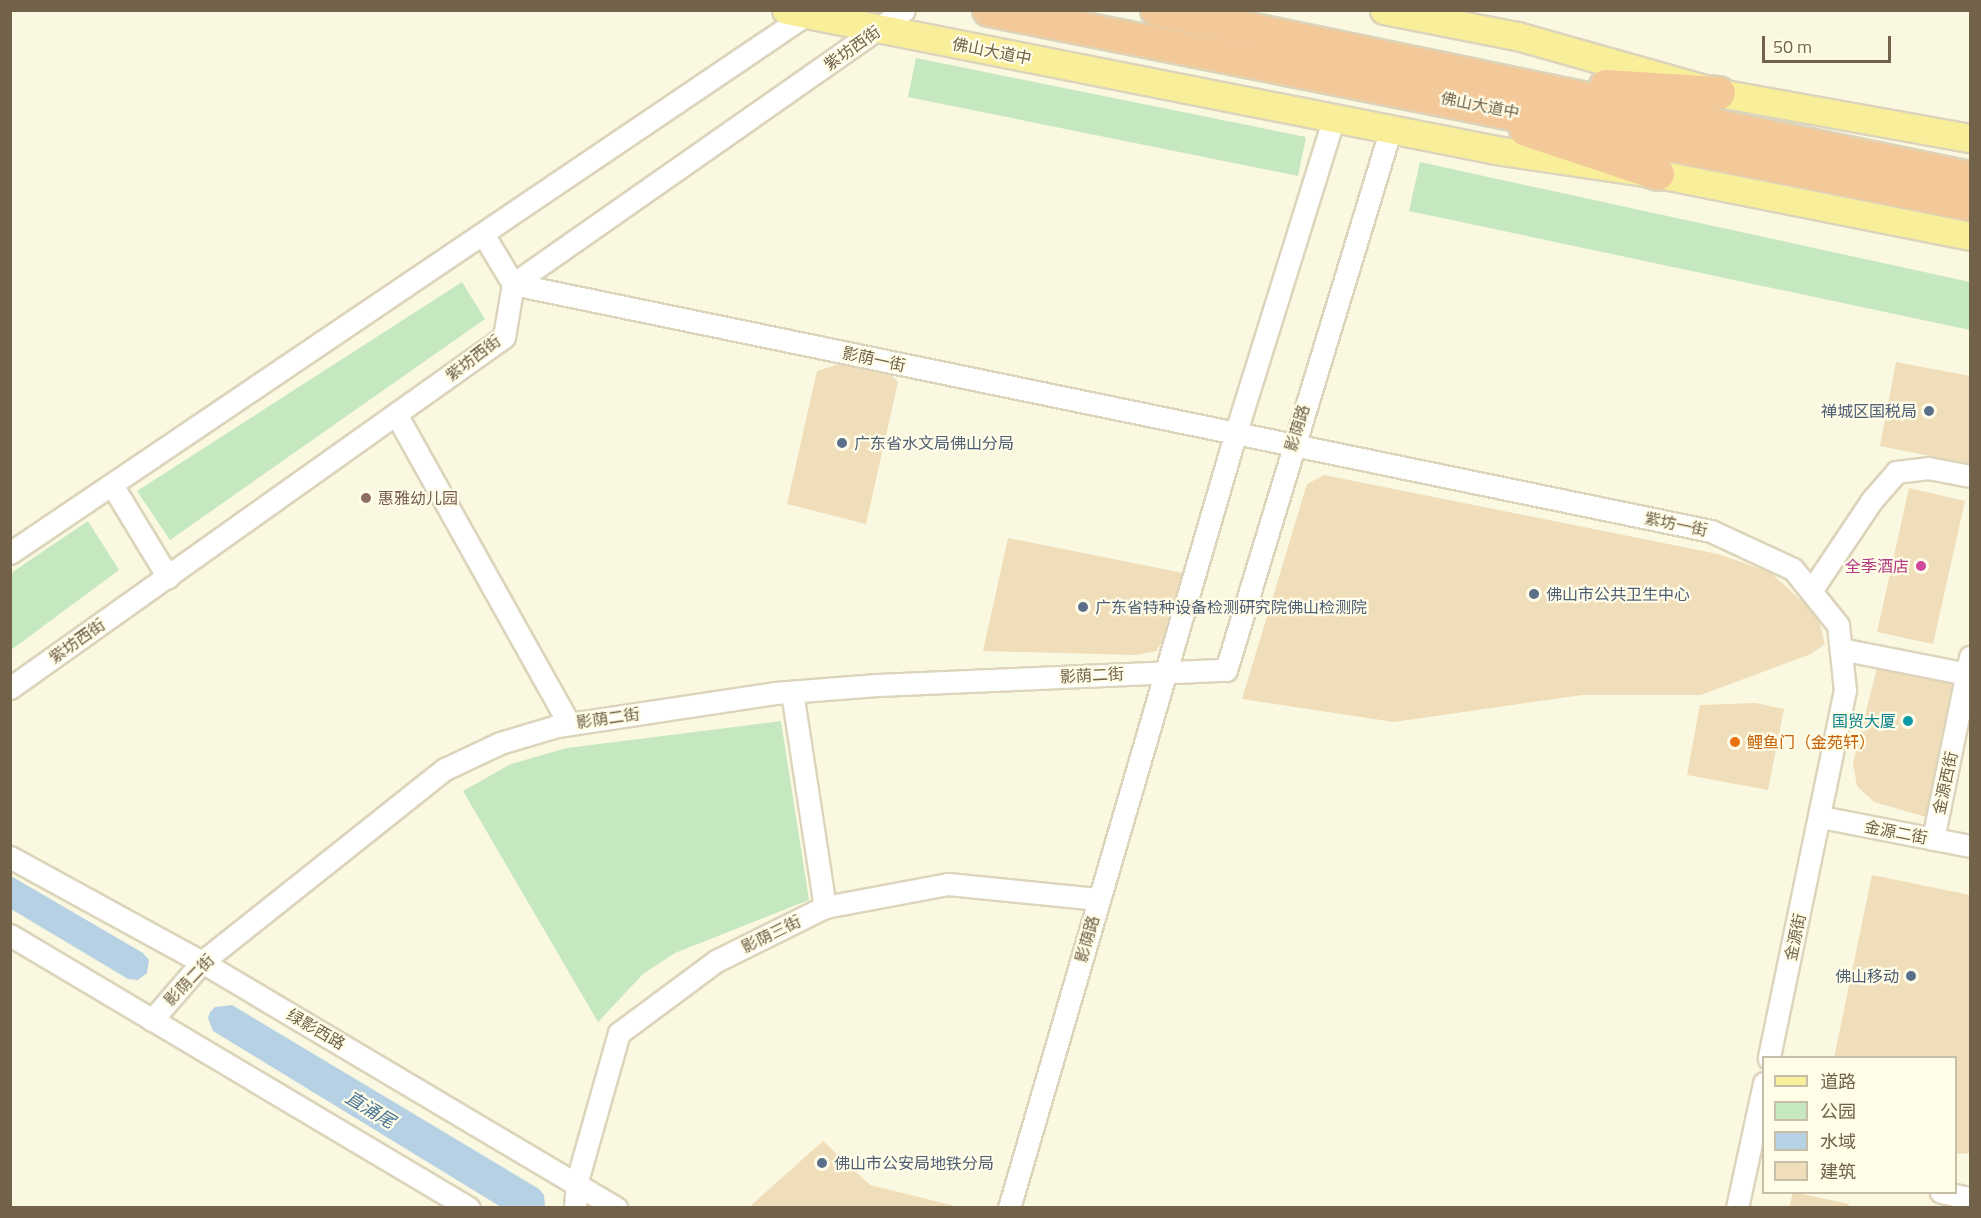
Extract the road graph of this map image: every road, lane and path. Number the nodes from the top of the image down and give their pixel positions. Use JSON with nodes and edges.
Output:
{"nodes":[{"id":1,"x":904,"y":10,"type":"edge"},
{"id":2,"x":989,"y":10,"type":"edge"},
{"id":3,"x":1157,"y":10,"type":"edge"},
{"id":4,"x":1384,"y":10,"type":"edge"},
{"id":5,"x":802,"y":12,"type":"edge"},
{"id":6,"x":878,"y":29,"type":"junction"},
{"id":7,"x":1455,"y":86,"type":"junction"},
{"id":8,"x":1719,"y":93,"type":"junction"},
{"id":9,"x":1334,"y":117,"type":"junction"},
{"id":10,"x":1391,"y":128,"type":"junction"},
{"id":11,"x":1971,"y":138,"type":"edge"},
{"id":12,"x":1658,"y":174,"type":"junction"},
{"id":13,"x":1971,"y":178,"type":"edge"},
{"id":14,"x":1971,"y":205,"type":"edge"},
{"id":15,"x":483,"y":234,"type":"junction"},
{"id":16,"x":1971,"y":236,"type":"edge"},
{"id":17,"x":513,"y":284,"type":"junction"},
{"id":18,"x":396,"y":414,"type":"junction"},
{"id":19,"x":1234,"y":435,"type":"junction"},
{"id":20,"x":1291,"y":446,"type":"junction"},
{"id":21,"x":1971,"y":476,"type":"edge"},
{"id":22,"x":112,"y":485,"type":"junction"},
{"id":23,"x":10,"y":553,"type":"edge"},
{"id":24,"x":168,"y":577,"type":"junction"},
{"id":25,"x":1811,"y":591,"type":"junction"},
{"id":26,"x":1841,"y":649,"type":"junction"},
{"id":27,"x":1969,"y":666,"type":"edge"},
{"id":28,"x":1164,"y":671,"type":"junction"},
{"id":29,"x":10,"y":688,"type":"edge"},
{"id":30,"x":792,"y":692,"type":"junction"},
{"id":31,"x":569,"y":724,"type":"junction"},
{"id":32,"x":1821,"y":817,"type":"junction"},
{"id":33,"x":1934,"y":839,"type":"junction"},
{"id":34,"x":1971,"y":846,"type":"edge"},
{"id":35,"x":10,"y":857,"type":"edge"},
{"id":36,"x":1099,"y":899,"type":"junction"},
{"id":37,"x":825,"y":907,"type":"junction"},
{"id":38,"x":10,"y":935,"type":"edge"},
{"id":39,"x":202,"y":962,"type":"junction"},
{"id":40,"x":152,"y":1020,"type":"junction"},
{"id":41,"x":1769,"y":1056,"type":"edge"},
{"id":42,"x":1762,"y":1101,"type":"edge"},
{"id":43,"x":1756,"y":1155,"type":"edge"},
{"id":44,"x":577,"y":1181,"type":"junction"},
{"id":45,"x":1951,"y":1194,"type":"edge"},
{"id":46,"x":1971,"y":1198,"type":"edge"},
{"id":47,"x":469,"y":1208,"type":"edge"},
{"id":48,"x":575,"y":1208,"type":"edge"},
{"id":49,"x":617,"y":1208,"type":"edge"},
{"id":50,"x":1009,"y":1208,"type":"edge"},
{"id":51,"x":1737,"y":1208,"type":"edge"}],
"edges":[{"from":1,"to":6,"type":"street","name":"紫坊西街"},
{"from":2,"to":7,"type":"highway","name":"佛山大道中"},
{"from":3,"to":7,"type":"highway","name":"佛山大道中"},
{"from":4,"to":8,"type":"main road"},
{"from":5,"to":6,"type":"main road","name":"佛山大道中"},
{"from":5,"to":15,"type":"street"},
{"from":6,"to":9,"type":"main road","name":"佛山大道中"},
{"from":6,"to":17,"type":"street","name":"紫坊西街"},
{"from":7,"to":8,"type":"highway"},
{"from":7,"to":12,"type":"highway"},
{"from":7,"to":13,"type":"highway","name":"佛山大道中"},
{"from":7,"to":14,"type":"highway","name":"佛山大道中"},
{"from":8,"to":11,"type":"main road"},
{"from":9,"to":10,"type":"main road","name":"佛山大道中"},
{"from":9,"to":19,"type":"street","name":"影荫路"},
{"from":10,"to":12,"type":"main road","name":"佛山大道中"},
{"from":10,"to":20,"type":"street","name":"影荫路"},
{"from":12,"to":16,"type":"main road","name":"佛山大道中"},
{"from":15,"to":17,"type":"street"},
{"from":15,"to":22,"type":"street"},
{"from":17,"to":18,"type":"street","name":"紫坊西街"},
{"from":17,"to":19,"type":"street","name":"影荫一街"},
{"from":18,"to":24,"type":"street","name":"紫坊西街"},
{"from":18,"to":31,"type":"street"},
{"from":19,"to":20,"type":"street","name":"影荫一街"},
{"from":19,"to":28,"type":"street","name":"影荫路"},
{"from":20,"to":25,"type":"street","name":"紫坊一街"},
{"from":20,"to":28,"type":"street","name":"影荫路"},
{"from":21,"to":25,"type":"street"},
{"from":22,"to":23,"type":"street"},
{"from":22,"to":24,"type":"street"},
{"from":24,"to":29,"type":"street","name":"紫坊西街"},
{"from":25,"to":26,"type":"street","name":"紫坊一街"},
{"from":26,"to":27,"type":"street"},
{"from":26,"to":32,"type":"street","name":"紫坊一街"},
{"from":27,"to":33,"type":"street","name":"金源西街"},
{"from":28,"to":30,"type":"street","name":"影荫二街"},
{"from":28,"to":36,"type":"street","name":"影荫路"},
{"from":30,"to":31,"type":"street","name":"影荫二街"},
{"from":30,"to":37,"type":"street"},
{"from":31,"to":39,"type":"street","name":"影荫二街"},
{"from":32,"to":33,"type":"street","name":"金源二街"},
{"from":32,"to":41,"type":"street","name":"金源街"},
{"from":33,"to":34,"type":"street","name":"金源二街"},
{"from":35,"to":39,"type":"street","name":"绿影西路"},
{"from":36,"to":37,"type":"street","name":"影荫三街"},
{"from":36,"to":50,"type":"street","name":"影荫路"},
{"from":37,"to":44,"type":"street","name":"影荫三街"},
{"from":38,"to":40,"type":"street"},
{"from":39,"to":40,"type":"street","name":"影荫二街"},
{"from":39,"to":44,"type":"street","name":"绿影西路"},
{"from":40,"to":47,"type":"street"},
{"from":42,"to":43,"type":"street"},
{"from":43,"to":51,"type":"street"},
{"from":44,"to":48,"type":"street","name":"影荫三街"},
{"from":44,"to":49,"type":"street","name":"绿影西路"},
{"from":45,"to":46,"type":"street"}]}
